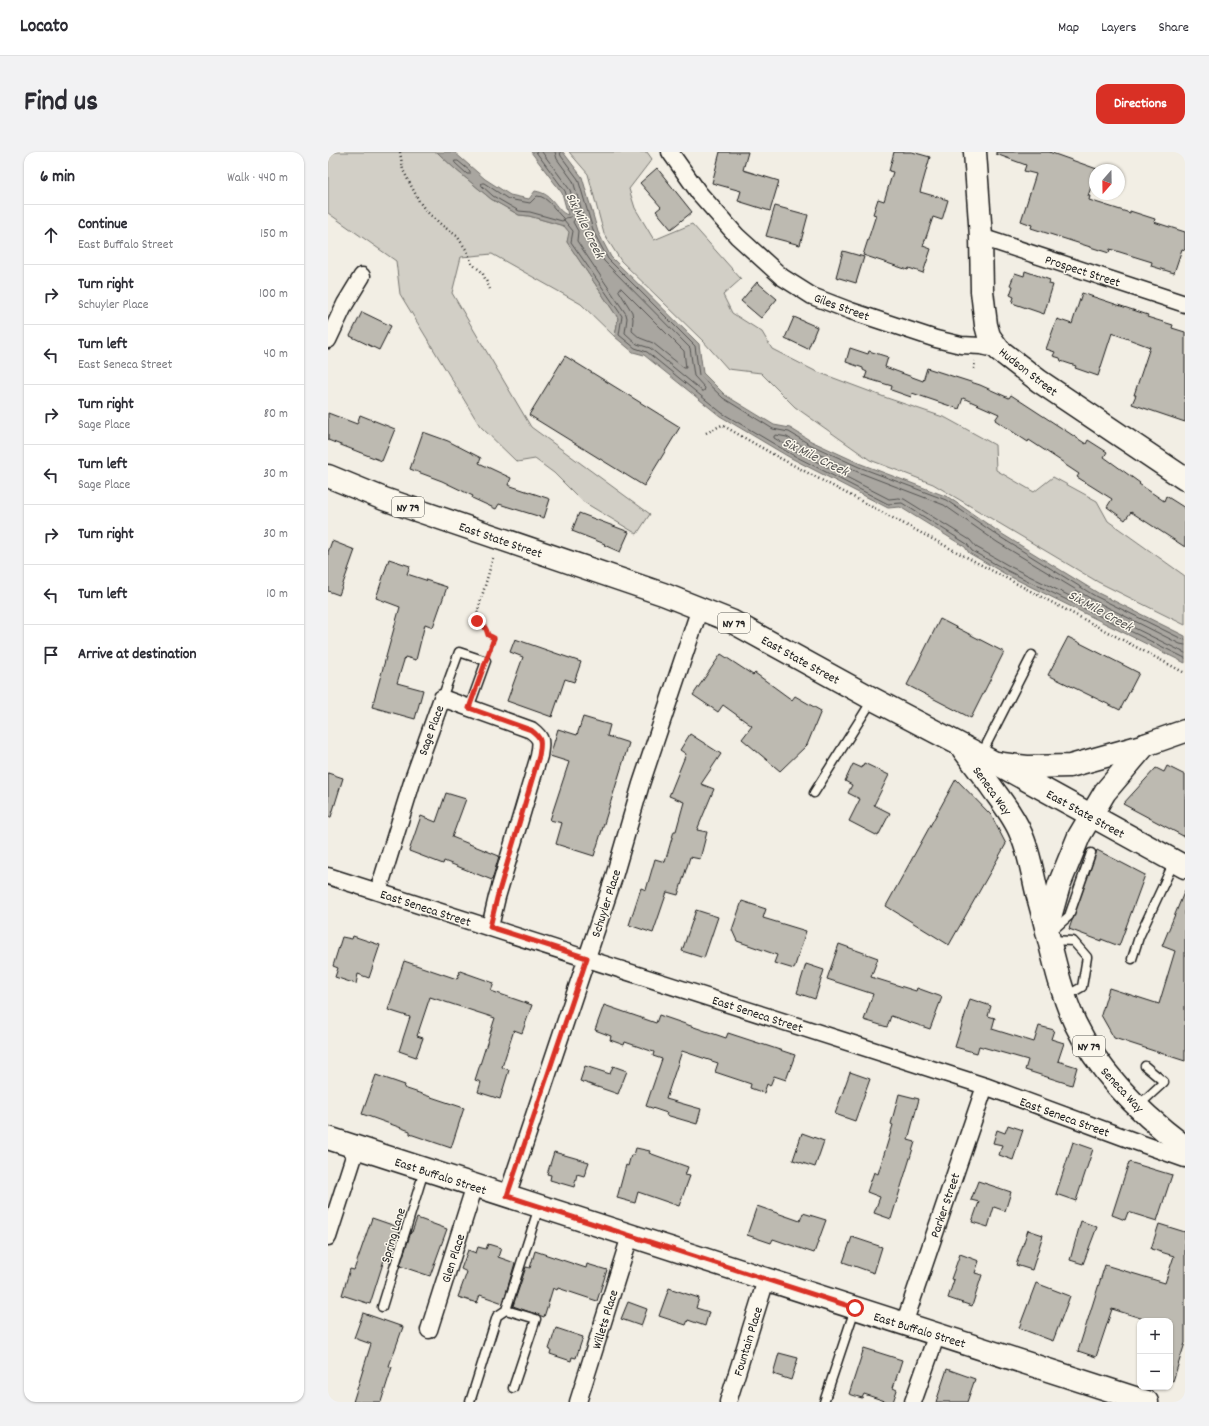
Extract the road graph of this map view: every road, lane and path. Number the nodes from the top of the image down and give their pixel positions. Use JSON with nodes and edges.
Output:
{"nodes":[{"id":1,"x":400,"y":152,"type":"edge"},
{"id":2,"x":670,"y":152,"type":"edge"},
{"id":3,"x":975,"y":152,"type":"edge"},
{"id":4,"x":981,"y":237,"type":"junction"},
{"id":5,"x":362,"y":276,"type":"dead end"},
{"id":6,"x":490,"y":289,"type":"dead end"},
{"id":7,"x":1185,"y":304,"type":"edge"},
{"id":8,"x":328,"y":340,"type":"edge"},
{"id":9,"x":999,"y":350,"type":"junction"},
{"id":10,"x":706,"y":433,"type":"dead end"},
{"id":11,"x":328,"y":476,"type":"edge"},
{"id":12,"x":1185,"y":479,"type":"edge"},
{"id":13,"x":493,"y":558,"type":"dead end"},
{"id":14,"x":700,"y":608,"type":"junction"},
{"id":15,"x":1032,"y":655,"type":"dead end"},
{"id":16,"x":486,"y":661,"type":"junction"},
{"id":17,"x":1185,"y":673,"type":"edge"},
{"id":18,"x":442,"y":698,"type":"junction"},
{"id":19,"x":873,"y":699,"type":"junction"},
{"id":20,"x":469,"y":708,"type":"junction"},
{"id":21,"x":1185,"y":731,"type":"edge"},
{"id":22,"x":1145,"y":745,"type":"junction"},
{"id":23,"x":962,"y":746,"type":"junction"},
{"id":24,"x":988,"y":759,"type":"junction"},
{"id":25,"x":814,"y":793,"type":"dead end"},
{"id":26,"x":1092,"y":815,"type":"junction"},
{"id":27,"x":1091,"y":853,"type":"dead end"},
{"id":28,"x":1180,"y":864,"type":"edge"},
{"id":29,"x":328,"y":876,"type":"edge"},
{"id":30,"x":378,"y":892,"type":"junction"},
{"id":31,"x":490,"y":927,"type":"junction"},
{"id":32,"x":1048,"y":934,"type":"junction"},
{"id":33,"x":587,"y":958,"type":"junction"},
{"id":34,"x":1132,"y":959,"type":"dead end"},
{"id":35,"x":1065,"y":996,"type":"junction"},
{"id":36,"x":1145,"y":1066,"type":"dead end"},
{"id":37,"x":984,"y":1086,"type":"junction"},
{"id":38,"x":1138,"y":1106,"type":"junction"},
{"id":39,"x":328,"y":1138,"type":"edge"},
{"id":40,"x":357,"y":1147,"type":"junction"},
{"id":41,"x":1185,"y":1147,"type":"edge"},
{"id":42,"x":1185,"y":1158,"type":"edge"},
{"id":43,"x":425,"y":1170,"type":"junction"},
{"id":44,"x":475,"y":1185,"type":"junction"},
{"id":45,"x":507,"y":1196,"type":"junction"},
{"id":46,"x":539,"y":1207,"type":"junction"},
{"id":47,"x":630,"y":1236,"type":"junction"},
{"id":48,"x":328,"y":1237,"type":"edge"},
{"id":49,"x":766,"y":1280,"type":"junction"},
{"id":50,"x":382,"y":1307,"type":"dead end"},
{"id":51,"x":855,"y":1308,"type":"junction"},
{"id":52,"x":506,"y":1310,"type":"junction"},
{"id":53,"x":904,"y":1324,"type":"junction"},
{"id":54,"x":429,"y":1330,"type":"dead end"},
{"id":55,"x":937,"y":1334,"type":"junction"},
{"id":56,"x":513,"y":1388,"type":"dead end"},
{"id":57,"x":470,"y":1402,"type":"edge"},
{"id":58,"x":578,"y":1402,"type":"edge"},
{"id":59,"x":728,"y":1402,"type":"edge"},
{"id":60,"x":824,"y":1402,"type":"edge"},
{"id":61,"x":913,"y":1402,"type":"edge"},
{"id":62,"x":1147,"y":1402,"type":"edge"}],
"edges":[{"from":1,"to":6,"type":"path"},
{"from":2,"to":9,"type":"street","name":"Giles Street"},
{"from":3,"to":4,"type":"main road","name":"Hudson Street"},
{"from":4,"to":7,"type":"street","name":"Prospect Street"},
{"from":4,"to":9,"type":"main road","name":"Hudson Street"},
{"from":5,"to":8,"type":"street"},
{"from":9,"to":12,"type":"main road","name":"Hudson Street"},
{"from":10,"to":17,"type":"path"},
{"from":11,"to":14,"type":"main road","name":"East State Street","number":"NY 79"},
{"from":13,"to":16,"type":"path"},
{"from":14,"to":19,"type":"main road","name":"East State Street","number":"NY 79"},
{"from":14,"to":33,"type":"street","name":"Schuyler Place"},
{"from":15,"to":24,"type":"lane"},
{"from":16,"to":18,"type":"lane"},
{"from":16,"to":20,"type":"lane"},
{"from":18,"to":20,"type":"street","name":"Sage Place"},
{"from":18,"to":30,"type":"street","name":"Sage Place"},
{"from":19,"to":23,"type":"main road","name":"East State Street","number":"NY 79"},
{"from":19,"to":25,"type":"lane"},
{"from":20,"to":31,"type":"street","name":"Sage Place"},
{"from":21,"to":22,"type":"main road","number":"NY 79"},
{"from":22,"to":24,"type":"main road","number":"NY 79"},
{"from":22,"to":26,"type":"main road","number":"NY 79"},
{"from":23,"to":24,"type":"main road","name":"East State Street","number":"NY 79"},
{"from":23,"to":32,"type":"main road","name":"Seneca Way","number":"NY 79"},
{"from":24,"to":26,"type":"main road","name":"East State Street"},
{"from":26,"to":28,"type":"main road","name":"East State Street"},
{"from":26,"to":32,"type":"main road","name":"Seneca Way","number":"NY 79"},
{"from":27,"to":32,"type":"lane"},
{"from":28,"to":34,"type":"lane"},
{"from":29,"to":30,"type":"street","name":"East Seneca Street"},
{"from":30,"to":31,"type":"street","name":"East Seneca Street"},
{"from":31,"to":33,"type":"street","name":"East Seneca Street"},
{"from":32,"to":35,"type":"main road","name":"Seneca Way","number":"NY 79"},
{"from":32,"to":35,"type":"lane"},
{"from":33,"to":37,"type":"street","name":"East Seneca Street"},
{"from":33,"to":45,"type":"street","name":"Schuyler Place"},
{"from":35,"to":38,"type":"main road","name":"Seneca Way","number":"NY 79"},
{"from":36,"to":38,"type":"lane"},
{"from":37,"to":42,"type":"street","name":"East Seneca Street"},
{"from":37,"to":53,"type":"street","name":"Parker Street"},
{"from":38,"to":41,"type":"main road","name":"Seneca Way","number":"NY 79"},
{"from":39,"to":40,"type":"main road","name":"East Buffalo Street"},
{"from":40,"to":43,"type":"main road","name":"East Buffalo Street"},
{"from":40,"to":48,"type":"street"},
{"from":43,"to":44,"type":"main road","name":"East Buffalo Street"},
{"from":43,"to":50,"type":"lane","name":"Spring Lane"},
{"from":44,"to":45,"type":"main road","name":"East Buffalo Street"},
{"from":44,"to":54,"type":"street","name":"Glen Place"},
{"from":45,"to":46,"type":"main road","name":"East Buffalo Street"},
{"from":46,"to":47,"type":"main road","name":"East Buffalo Street"},
{"from":46,"to":52,"type":"lane"},
{"from":47,"to":49,"type":"main road","name":"East Buffalo Street"},
{"from":47,"to":58,"type":"street","name":"Willets Place"},
{"from":49,"to":51,"type":"main road","name":"East Buffalo Street"},
{"from":49,"to":59,"type":"street","name":"Fountain Place"},
{"from":51,"to":53,"type":"main road","name":"East Buffalo Street"},
{"from":51,"to":60,"type":"lane"},
{"from":52,"to":56,"type":"lane"},
{"from":52,"to":57,"type":"lane"},
{"from":53,"to":55,"type":"main road","name":"East Buffalo Street"},
{"from":55,"to":61,"type":"street"},
{"from":55,"to":62,"type":"main road","name":"East Buffalo Street"}]}
